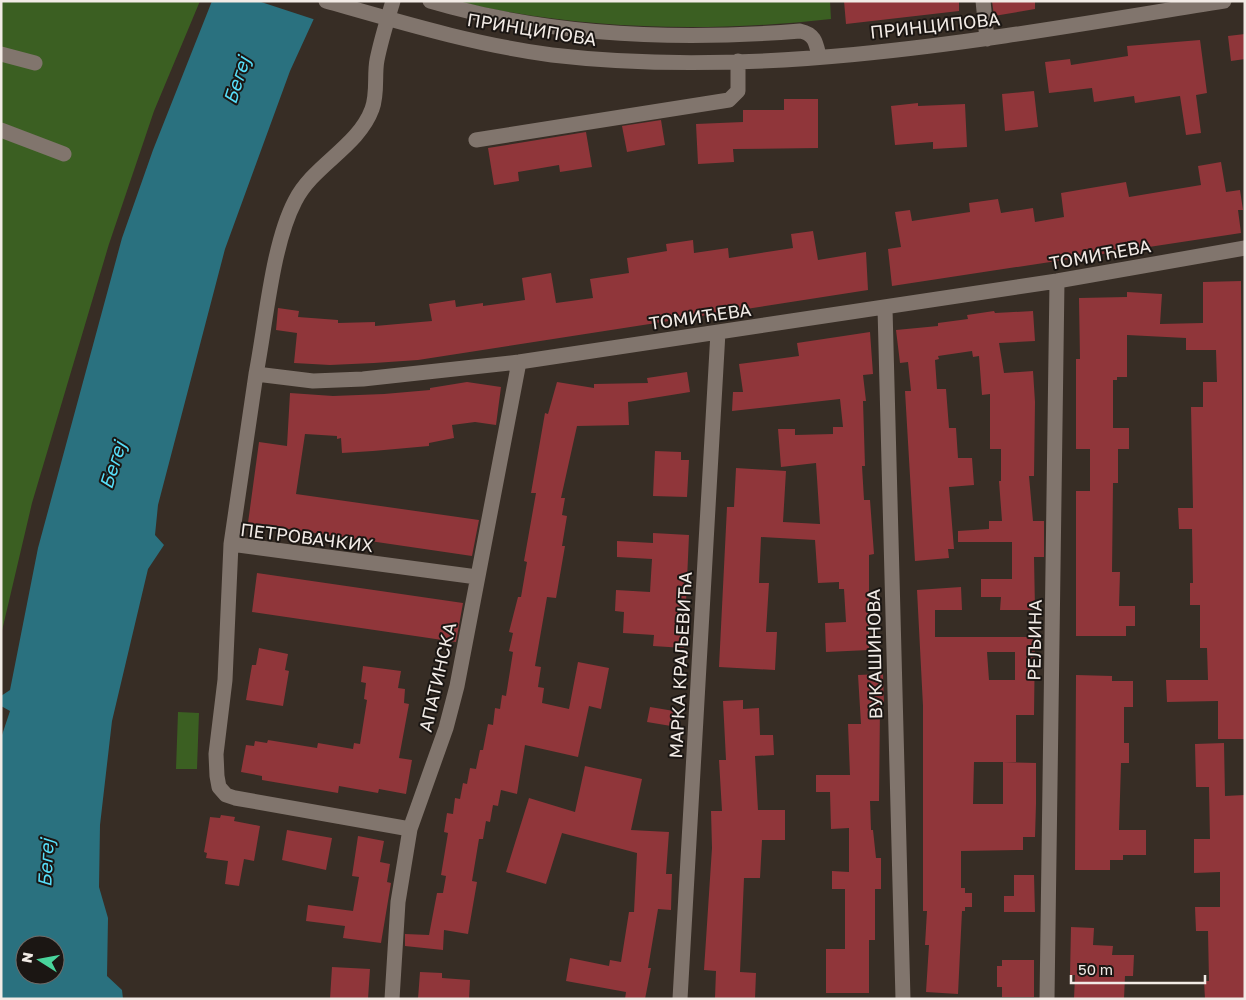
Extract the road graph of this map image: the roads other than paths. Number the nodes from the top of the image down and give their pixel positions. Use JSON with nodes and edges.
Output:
{"nodes":[{"id":1,"x":326,"y":1,"type":"edge"},
{"id":2,"x":393,"y":1,"type":"edge"},
{"id":3,"x":430,"y":1,"type":"edge"},
{"id":4,"x":983,"y":1,"type":"edge"},
{"id":5,"x":1224,"y":1,"type":"edge"},
{"id":6,"x":987,"y":39,"type":"junction"},
{"id":7,"x":1,"y":54,"type":"edge"},
{"id":8,"x":819,"y":56,"type":"junction"},
{"id":9,"x":738,"y":62,"type":"junction"},
{"id":10,"x":35,"y":64,"type":"dead end"},
{"id":11,"x":1,"y":130,"type":"edge"},
{"id":12,"x":476,"y":140,"type":"dead end"},
{"id":13,"x":64,"y":154,"type":"dead end"},
{"id":14,"x":1245,"y":248,"type":"edge"},
{"id":15,"x":1057,"y":281,"type":"junction"},
{"id":16,"x":885,"y":308,"type":"junction"},
{"id":17,"x":718,"y":332,"type":"junction"},
{"id":18,"x":519,"y":362,"type":"junction"},
{"id":19,"x":256,"y":374,"type":"junction"},
{"id":20,"x":231,"y":544,"type":"junction"},
{"id":21,"x":477,"y":577,"type":"junction"},
{"id":22,"x":410,"y":829,"type":"junction"},
{"id":23,"x":392,"y":999,"type":"edge"},
{"id":24,"x":680,"y":999,"type":"edge"},
{"id":25,"x":903,"y":999,"type":"edge"},
{"id":26,"x":1047,"y":999,"type":"edge"}],
"edges":[{"from":1,"to":9,"type":"street","name":"ПРИНЦИПОВА"},
{"from":2,"to":19,"type":"street"},
{"from":3,"to":8,"type":"street"},
{"from":4,"to":6,"type":"street"},
{"from":5,"to":6,"type":"street","name":"ПРИНЦИПОВА"},
{"from":6,"to":8,"type":"street","name":"ПРИНЦИПОВА"},
{"from":7,"to":10,"type":"street"},
{"from":8,"to":9,"type":"street","name":"ПРИНЦИПОВА"},
{"from":9,"to":12,"type":"street"},
{"from":11,"to":13,"type":"street"},
{"from":14,"to":15,"type":"street","name":"ТОМИЋЕВА"},
{"from":15,"to":16,"type":"street","name":"ТОМИЋЕВА"},
{"from":15,"to":26,"type":"street","name":"РЕЉИНА"},
{"from":16,"to":17,"type":"street","name":"ТОМИЋЕВА"},
{"from":16,"to":25,"type":"street","name":"ВУКАШИНОВА"},
{"from":17,"to":18,"type":"street","name":"ТОМИЋЕВА"},
{"from":17,"to":24,"type":"street","name":"МАРКА КРАЉЕВИЋА"},
{"from":18,"to":19,"type":"street","name":"ТОМИЋЕВА"},
{"from":18,"to":21,"type":"street","name":"АПАТИНСКА"},
{"from":19,"to":20,"type":"street"},
{"from":20,"to":21,"type":"street","name":"ПЕТРОВАЧКИХ"},
{"from":20,"to":22,"type":"street","name":"ПЕТРОВАЧКИХ"},
{"from":21,"to":22,"type":"street","name":"АПАТИНСКА"},
{"from":22,"to":23,"type":"street","name":"АПАТИНСКА"}]}
